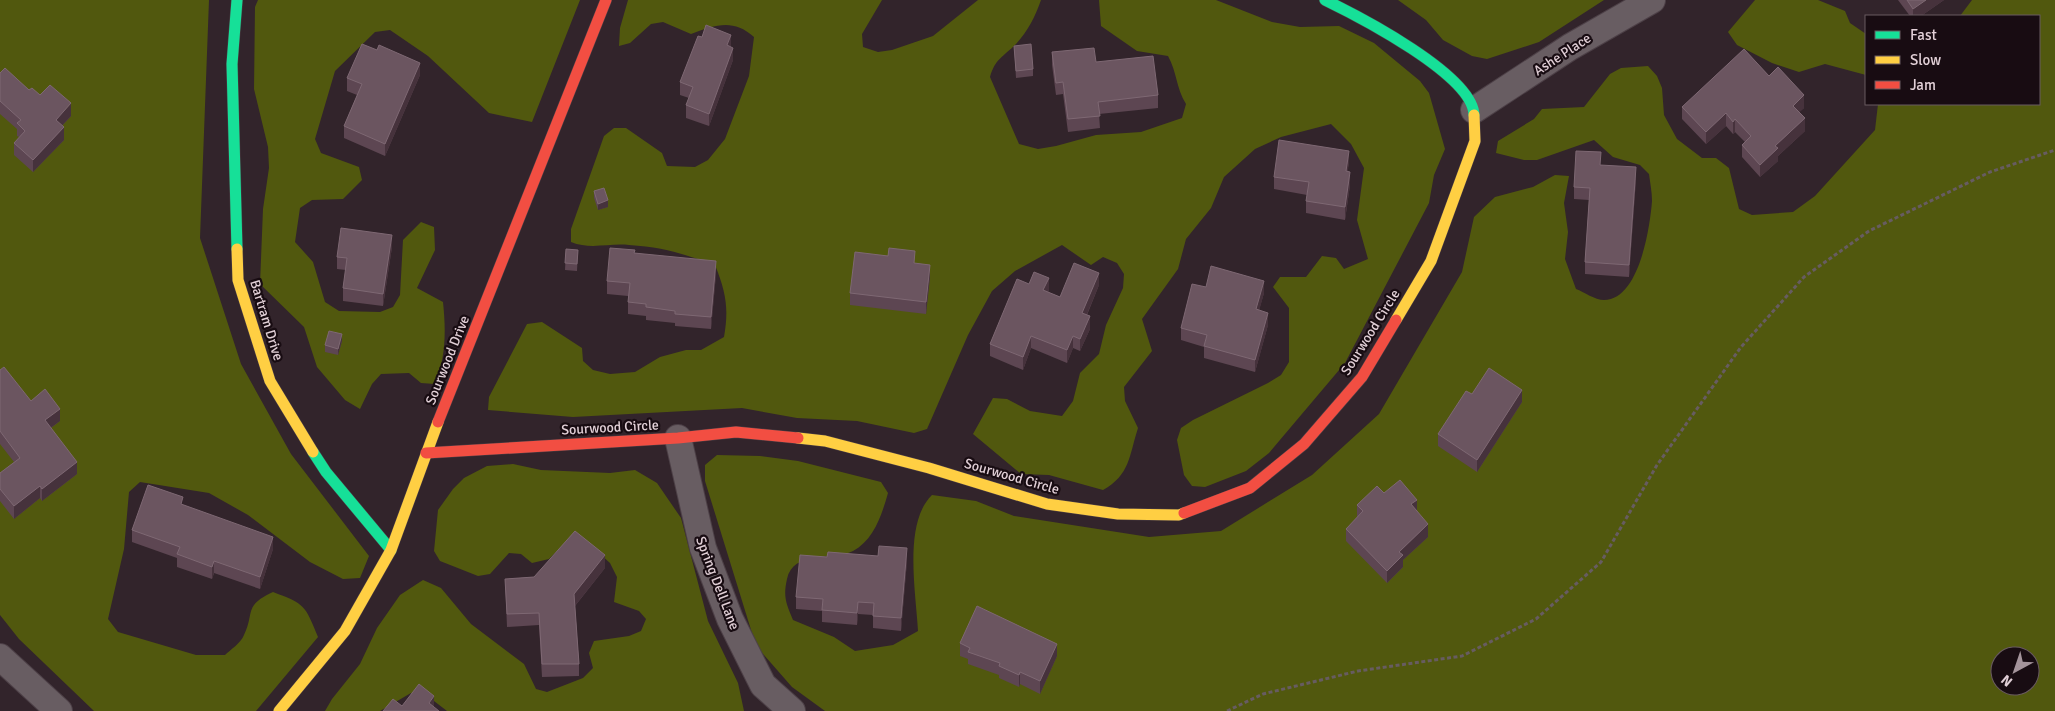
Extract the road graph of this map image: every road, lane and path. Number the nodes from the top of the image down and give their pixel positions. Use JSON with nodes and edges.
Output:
{"nodes":[{"id":1,"x":238,"y":0,"type":"edge"},
{"id":2,"x":606,"y":0,"type":"edge"},
{"id":3,"x":1325,"y":0,"type":"edge"},
{"id":4,"x":1652,"y":0,"type":"edge"},
{"id":5,"x":1474,"y":110,"type":"junction"},
{"id":6,"x":2055,"y":150,"type":"edge"},
{"id":7,"x":678,"y":438,"type":"junction"},
{"id":8,"x":426,"y":453,"type":"junction"},
{"id":9,"x":391,"y":550,"type":"junction"},
{"id":10,"x":0,"y":657,"type":"edge"},
{"id":11,"x":59,"y":711,"type":"edge"},
{"id":12,"x":279,"y":711,"type":"edge"},
{"id":13,"x":792,"y":711,"type":"edge"},
{"id":14,"x":1226,"y":711,"type":"edge"}],
"edges":[{"from":1,"to":9,"type":"street","name":"Bartram Drive"},
{"from":2,"to":8,"type":"street","name":"Sourwood Drive"},
{"from":3,"to":5,"type":"street"},
{"from":4,"to":5,"type":"street","name":"Ashe Place"},
{"from":5,"to":7,"type":"street","name":"Sourwood Circle"},
{"from":6,"to":14,"type":"path"},
{"from":7,"to":8,"type":"street","name":"Sourwood Circle"},
{"from":7,"to":13,"type":"street","name":"Spring Dell Lane"},
{"from":8,"to":9,"type":"street","name":"Sourwood Drive"},
{"from":9,"to":12,"type":"street","name":"Sourwood Drive"},
{"from":10,"to":11,"type":"street"}]}
